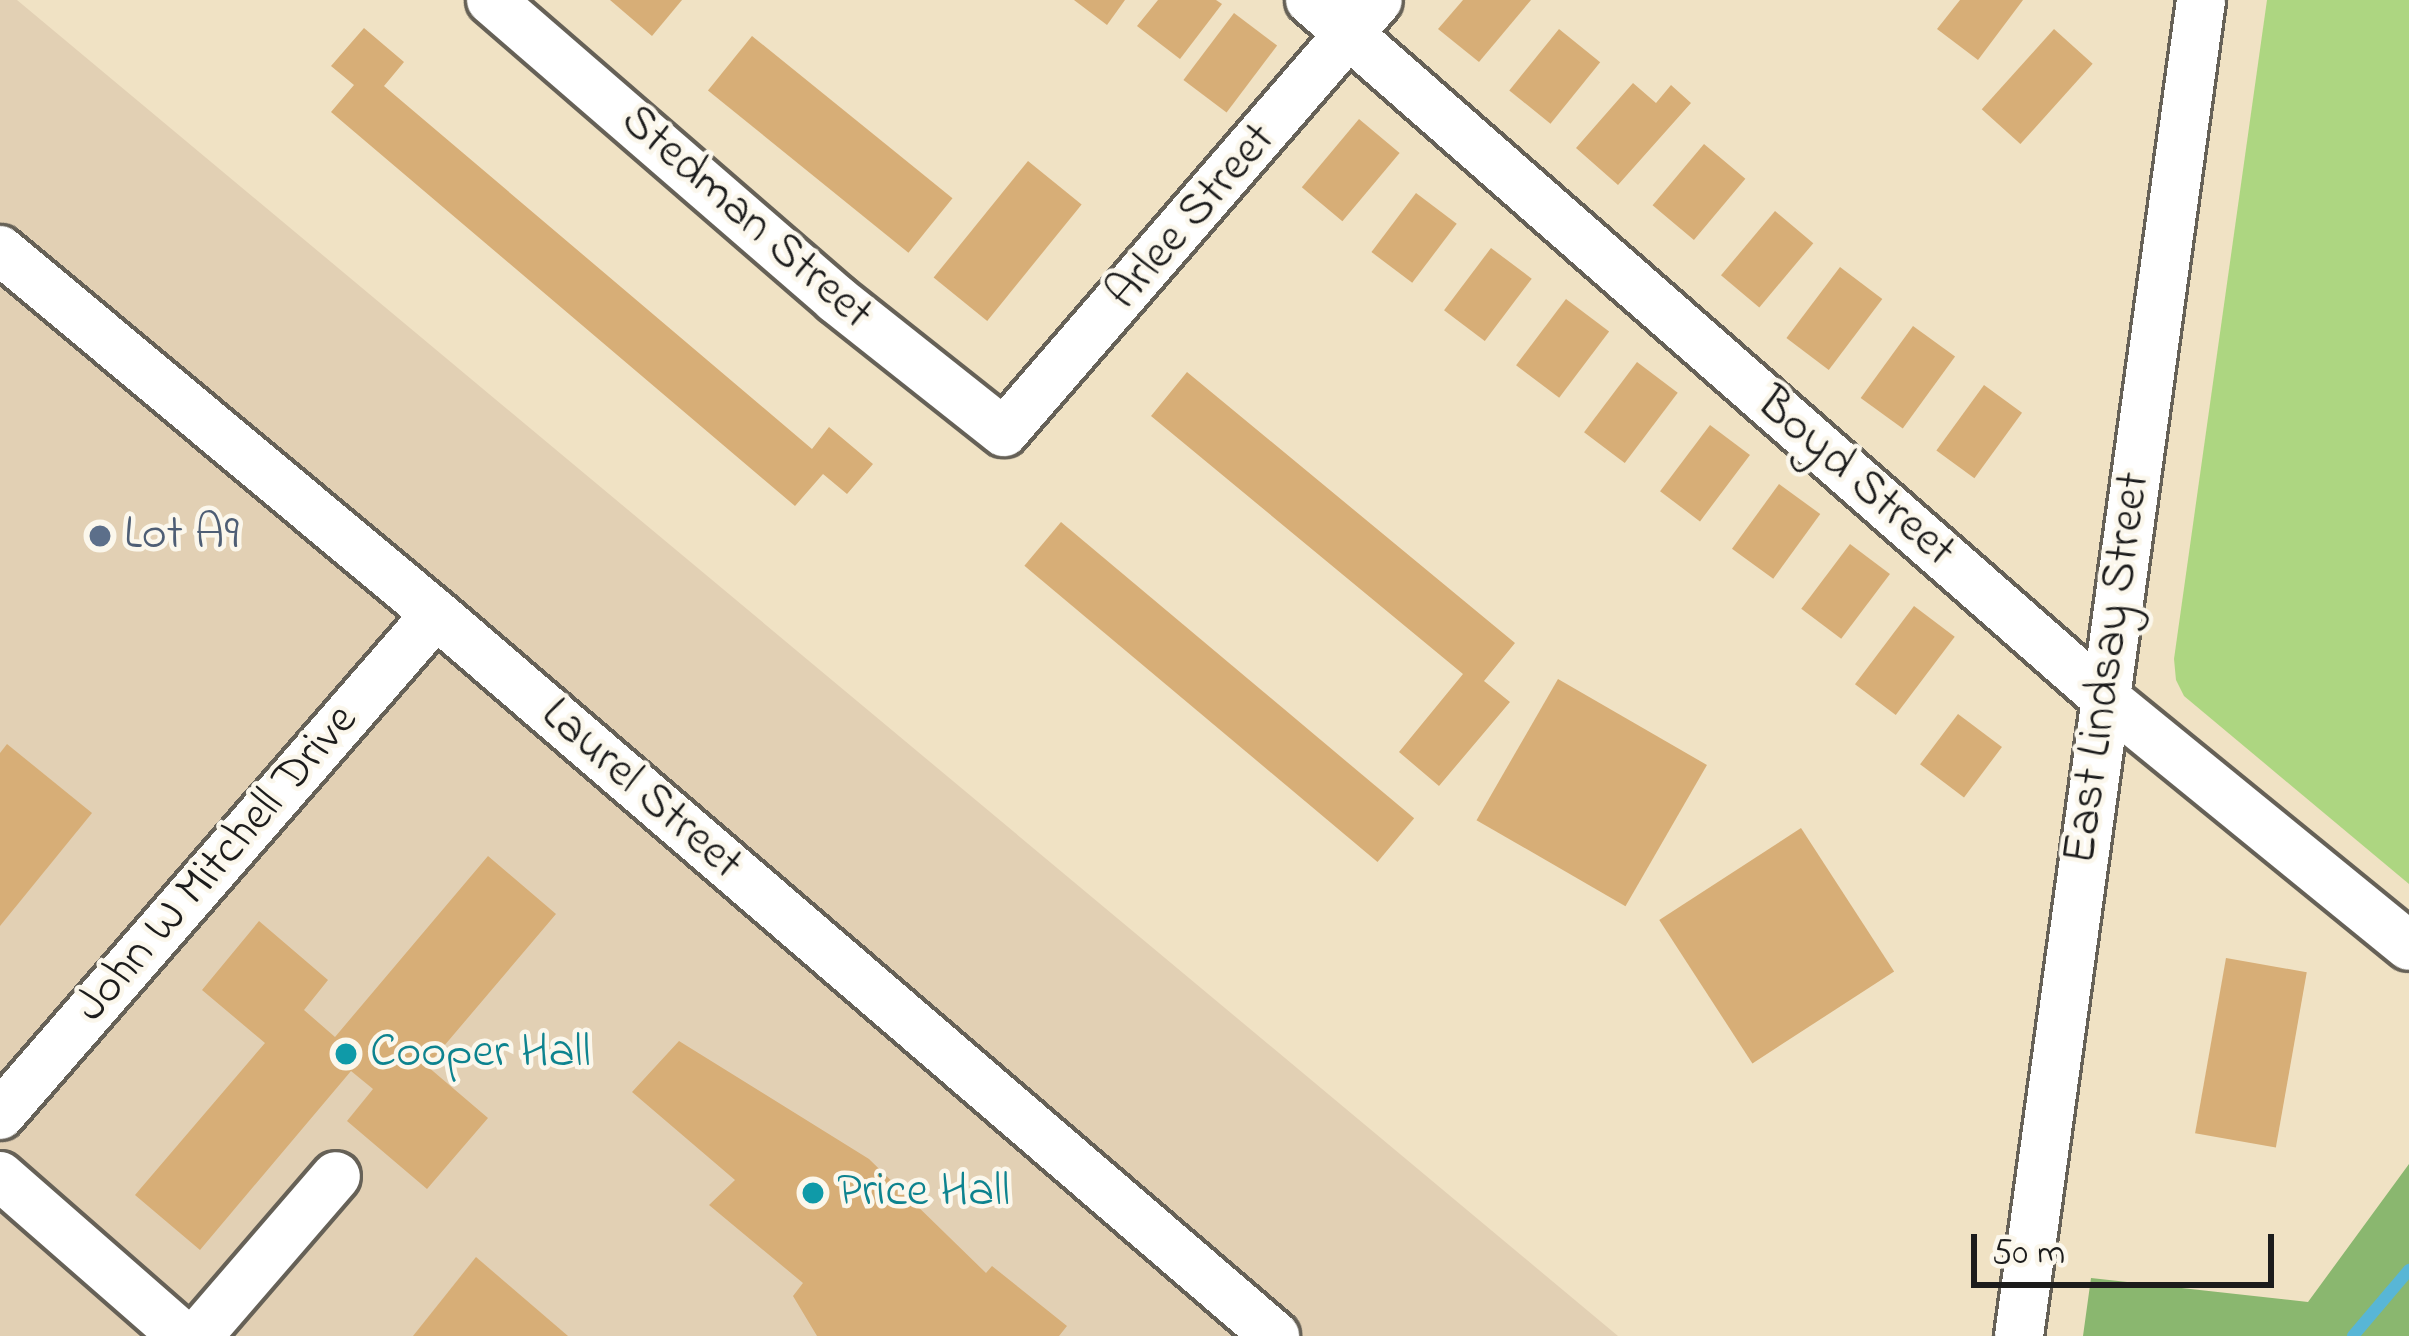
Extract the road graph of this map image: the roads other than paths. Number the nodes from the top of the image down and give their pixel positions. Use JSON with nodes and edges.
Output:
{"nodes":[{"id":1,"x":491,"y":0,"type":"edge"},
{"id":2,"x":1310,"y":0,"type":"edge"},
{"id":3,"x":2201,"y":0,"type":"edge"},
{"id":4,"x":1363,"y":17,"type":"edge"},
{"id":5,"x":0,"y":250,"type":"edge"},
{"id":6,"x":1004,"y":432,"type":"joint"},
{"id":7,"x":436,"y":614,"type":"junction"},
{"id":8,"x":2104,"y":698,"type":"junction"},
{"id":9,"x":2409,"y":946,"type":"edge"},
{"id":10,"x":0,"y":1115,"type":"edge"},
{"id":11,"x":337,"y":1176,"type":"dead end"},
{"id":12,"x":0,"y":1177,"type":"edge"},
{"id":13,"x":183,"y":1336,"type":"edge"},
{"id":14,"x":198,"y":1336,"type":"edge"},
{"id":15,"x":1276,"y":1336,"type":"edge"},
{"id":16,"x":2019,"y":1336,"type":"edge"}],
"edges":[{"from":1,"to":6,"type":"street","name":"Stedman Street"},
{"from":2,"to":4,"type":"street","name":"Boyd Street"},
{"from":3,"to":8,"type":"street","name":"East Lindsay Street"},
{"from":4,"to":6,"type":"street","name":"Arlee Street"},
{"from":4,"to":8,"type":"street","name":"Boyd Street"},
{"from":5,"to":7,"type":"street","name":"Laurel Street"},
{"from":7,"to":10,"type":"street","name":"John W Mitchell Drive"},
{"from":7,"to":15,"type":"street","name":"Laurel Street"},
{"from":8,"to":9,"type":"street","name":"Boyd Street"},
{"from":8,"to":16,"type":"street","name":"East Lindsay Street"},
{"from":11,"to":14,"type":"street"},
{"from":12,"to":13,"type":"street"}]}
